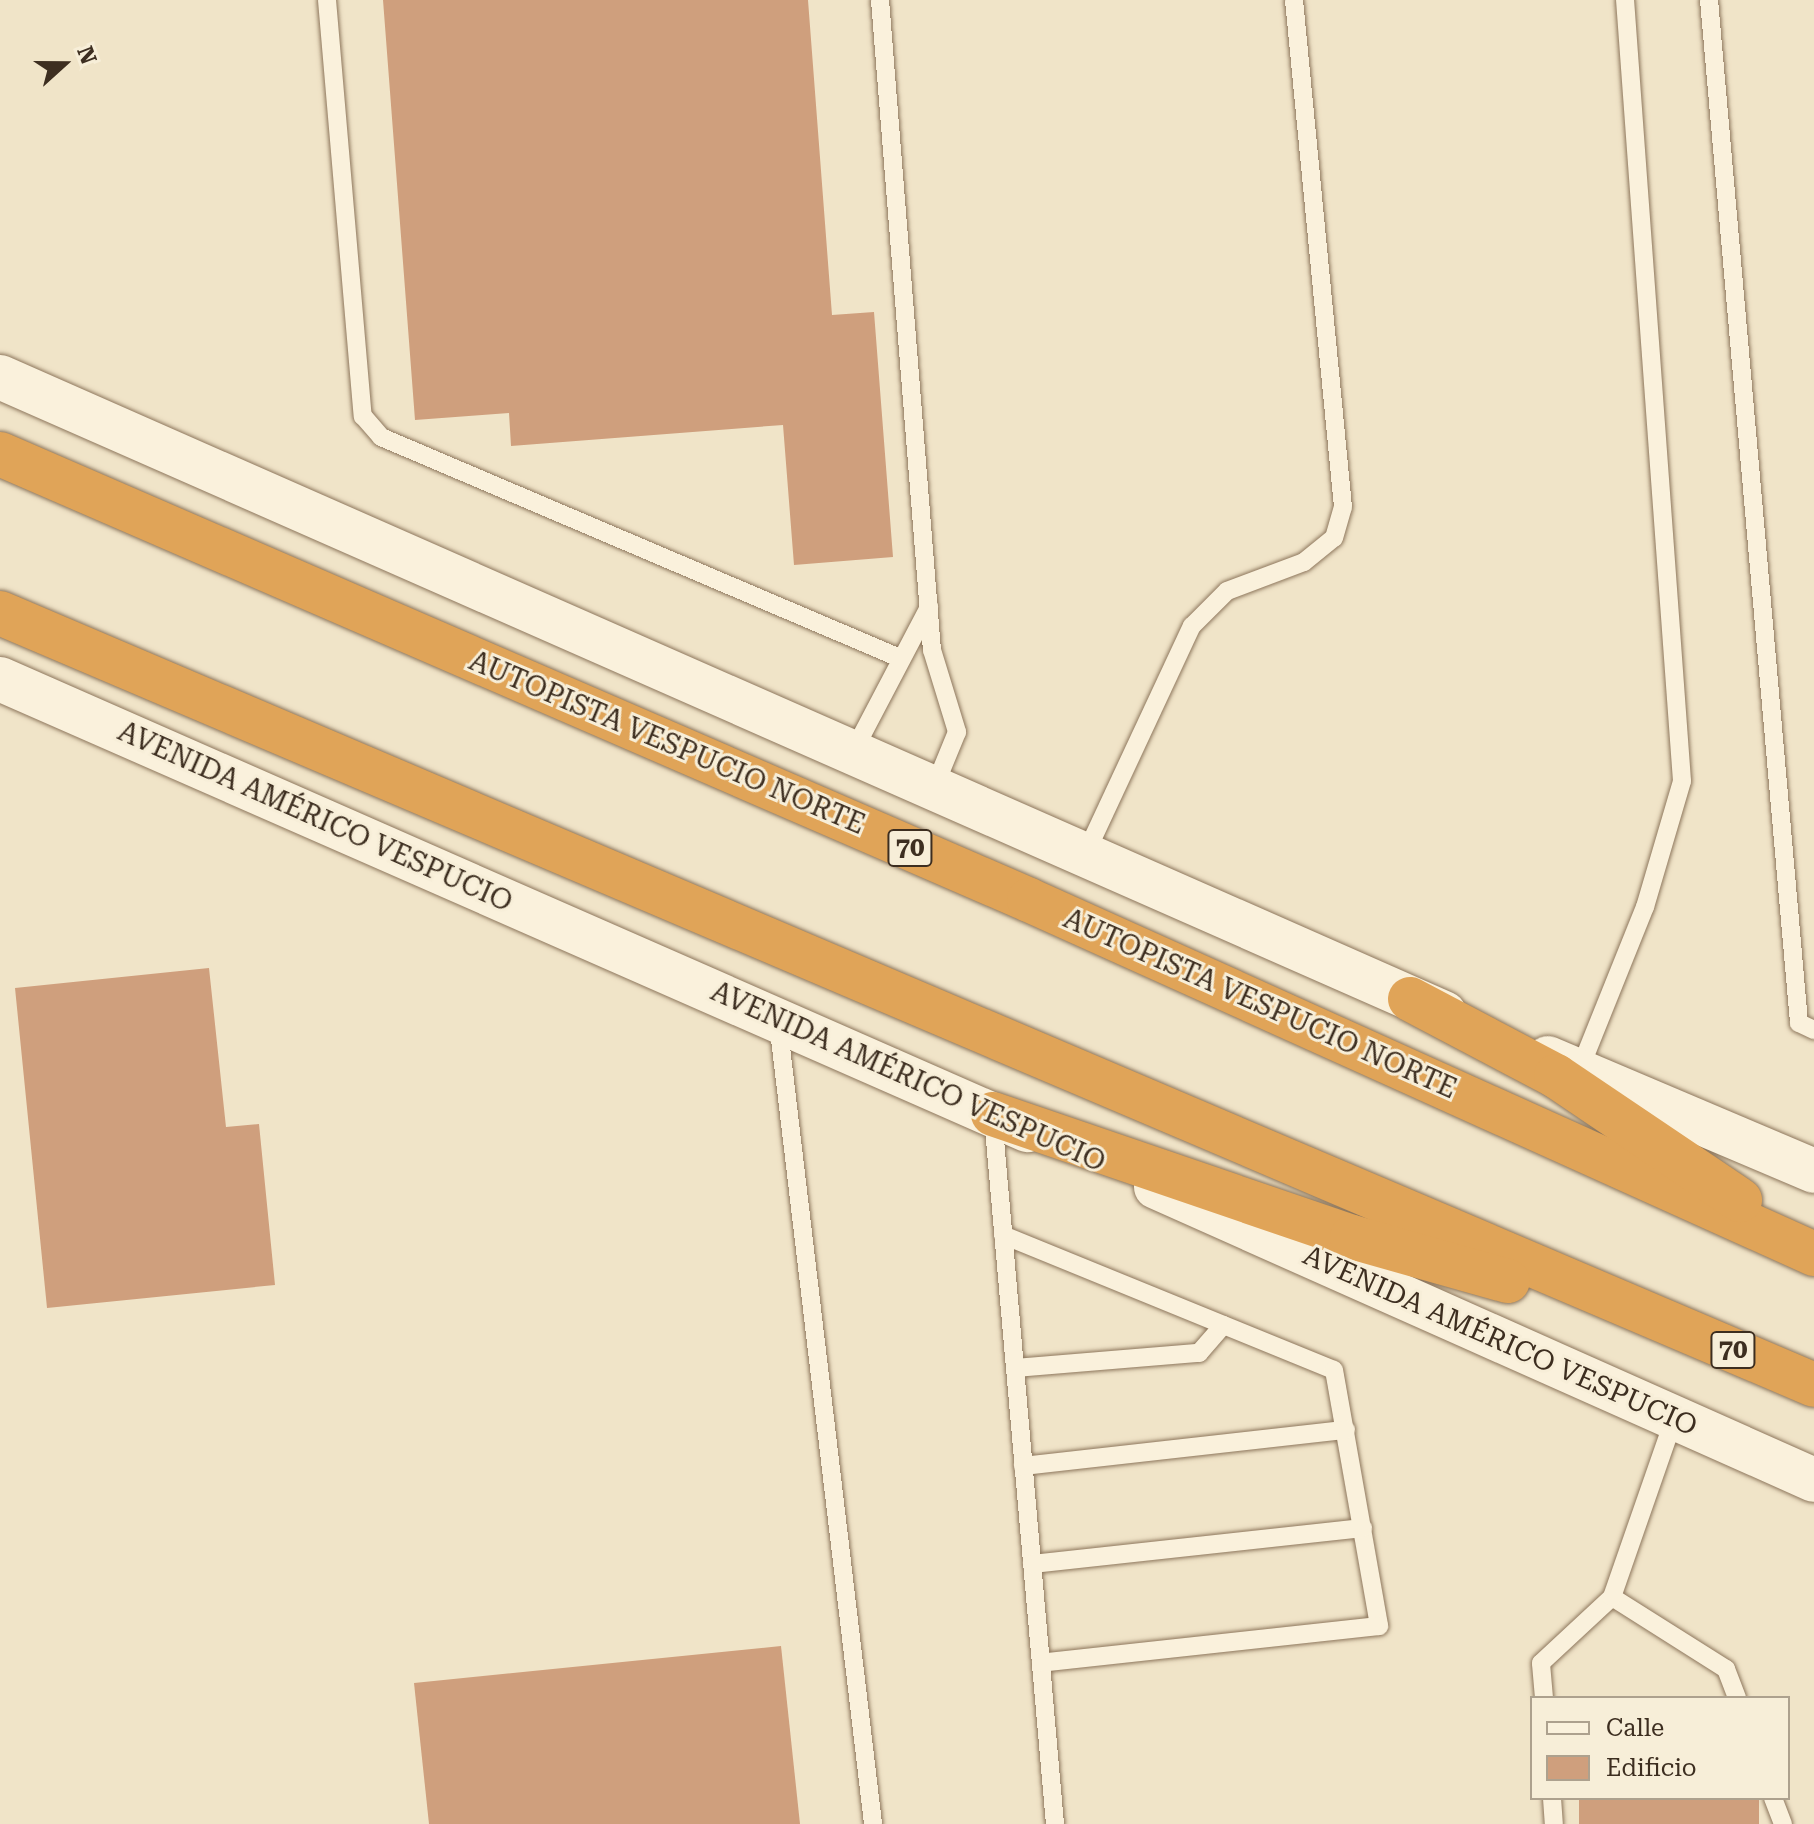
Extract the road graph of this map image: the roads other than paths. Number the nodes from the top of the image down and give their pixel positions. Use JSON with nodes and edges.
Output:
{"nodes":[{"id":1,"x":327,"y":0,"type":"edge"},
{"id":2,"x":880,"y":0,"type":"edge"},
{"id":3,"x":1294,"y":0,"type":"edge"},
{"id":4,"x":1625,"y":0,"type":"edge"},
{"id":5,"x":1709,"y":0,"type":"edge"},
{"id":6,"x":0,"y":377,"type":"edge"},
{"id":7,"x":0,"y":454,"type":"edge"},
{"id":8,"x":929,"y":607,"type":"junction"},
{"id":9,"x":0,"y":613,"type":"edge"},
{"id":10,"x":900,"y":658,"type":"junction"},
{"id":11,"x":0,"y":679,"type":"edge"},
{"id":12,"x":853,"y":752,"type":"junction"},
{"id":13,"x":934,"y":788,"type":"junction"},
{"id":14,"x":1085,"y":855,"type":"junction"},
{"id":15,"x":1410,"y":999,"type":"junction"},
{"id":16,"x":778,"y":1019,"type":"junction"},
{"id":17,"x":1814,"y":1030,"type":"edge"},
{"id":18,"x":1579,"y":1071,"type":"junction"},
{"id":19,"x":993,"y":1114,"type":"junction"},
{"id":20,"x":1814,"y":1171,"type":"edge"},
{"id":21,"x":1003,"y":1235,"type":"junction"},
{"id":22,"x":1814,"y":1253,"type":"edge"},
{"id":23,"x":1652,"y":1315,"type":"junction"},
{"id":24,"x":1223,"y":1325,"type":"junction"},
{"id":25,"x":1015,"y":1368,"type":"junction"},
{"id":26,"x":1814,"y":1385,"type":"edge"},
{"id":27,"x":1674,"y":1419,"type":"junction"},
{"id":28,"x":1346,"y":1430,"type":"junction"},
{"id":29,"x":1023,"y":1466,"type":"junction"},
{"id":30,"x":1814,"y":1480,"type":"edge"},
{"id":31,"x":1363,"y":1528,"type":"junction"},
{"id":32,"x":1032,"y":1564,"type":"junction"},
{"id":33,"x":1612,"y":1597,"type":"junction"},
{"id":34,"x":1041,"y":1663,"type":"junction"},
{"id":35,"x":1544,"y":1696,"type":"edge"},
{"id":36,"x":1736,"y":1696,"type":"edge"},
{"id":37,"x":1552,"y":1800,"type":"edge"},
{"id":38,"x":1774,"y":1800,"type":"edge"},
{"id":39,"x":873,"y":1824,"type":"edge"},
{"id":40,"x":1055,"y":1824,"type":"edge"},
{"id":41,"x":1554,"y":1824,"type":"edge"},
{"id":42,"x":1783,"y":1824,"type":"edge"}],
"edges":[{"from":1,"to":10,"type":"lane"},
{"from":2,"to":8,"type":"lane"},
{"from":3,"to":14,"type":"lane"},
{"from":4,"to":18,"type":"lane"},
{"from":5,"to":17,"type":"lane"},
{"from":6,"to":12,"type":"main road"},
{"from":7,"to":22,"type":"highway","name":"AUTOPISTA VESPUCIO NORTE","number":"70"},
{"from":8,"to":10,"type":"lane"},
{"from":8,"to":13,"type":"lane"},
{"from":9,"to":23,"type":"highway","number":"70"},
{"from":10,"to":12,"type":"lane"},
{"from":11,"to":16,"type":"main road","name":"AVENIDA AMÉRICO VESPUCIO"},
{"from":12,"to":13,"type":"main road"},
{"from":13,"to":14,"type":"main road"},
{"from":14,"to":15,"type":"main road"},
{"from":15,"to":18,"type":"main road"},
{"from":15,"to":22,"type":"highway"},
{"from":16,"to":19,"type":"main road","name":"AVENIDA AMÉRICO VESPUCIO"},
{"from":16,"to":39,"type":"lane"},
{"from":18,"to":20,"type":"main road"},
{"from":19,"to":21,"type":"lane"},
{"from":19,"to":23,"type":"highway"},
{"from":19,"to":27,"type":"main road","name":"AVENIDA AMÉRICO VESPUCIO"},
{"from":21,"to":24,"type":"lane"},
{"from":21,"to":25,"type":"lane"},
{"from":23,"to":26,"type":"highway","number":"70"},
{"from":24,"to":25,"type":"lane"},
{"from":24,"to":28,"type":"lane"},
{"from":25,"to":29,"type":"lane"},
{"from":27,"to":30,"type":"main road","name":"AVENIDA AMÉRICO VESPUCIO"},
{"from":27,"to":33,"type":"lane"},
{"from":28,"to":29,"type":"lane"},
{"from":28,"to":31,"type":"lane"},
{"from":29,"to":32,"type":"lane"},
{"from":31,"to":32,"type":"lane"},
{"from":31,"to":34,"type":"lane"},
{"from":32,"to":34,"type":"lane"},
{"from":33,"to":35,"type":"lane"},
{"from":33,"to":36,"type":"lane"},
{"from":34,"to":40,"type":"lane"},
{"from":37,"to":41,"type":"lane"},
{"from":38,"to":42,"type":"lane"}]}
